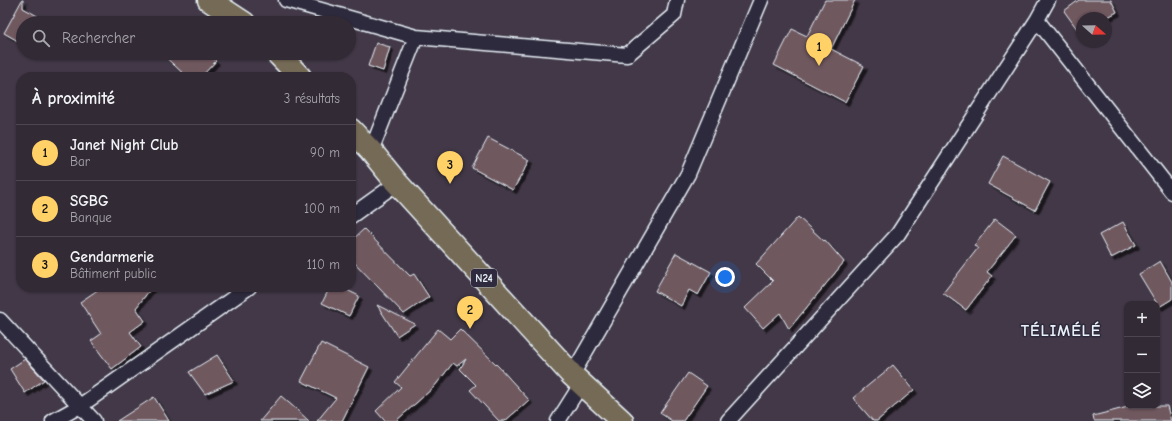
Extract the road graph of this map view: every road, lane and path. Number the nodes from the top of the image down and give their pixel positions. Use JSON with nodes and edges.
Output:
{"nodes":[{"id":1,"x":209,"y":0,"type":"edge"},
{"id":2,"x":286,"y":0,"type":"edge"},
{"id":3,"x":677,"y":0,"type":"edge"},
{"id":4,"x":761,"y":0,"type":"edge"},
{"id":5,"x":1048,"y":0,"type":"edge"},
{"id":6,"x":233,"y":16,"type":"edge"},
{"id":7,"x":342,"y":16,"type":"edge"},
{"id":8,"x":356,"y":20,"type":"edge"},
{"id":9,"x":1037,"y":20,"type":"junction"},
{"id":10,"x":416,"y":37,"type":"junction"},
{"id":11,"x":284,"y":60,"type":"edge"},
{"id":12,"x":295,"y":72,"type":"edge"},
{"id":13,"x":356,"y":135,"type":"edge"},
{"id":14,"x":371,"y":151,"type":"junction"},
{"id":15,"x":398,"y":183,"type":"junction"},
{"id":16,"x":1172,"y":192,"type":"edge"},
{"id":17,"x":356,"y":212,"type":"edge"},
{"id":18,"x":242,"y":292,"type":"edge"},
{"id":19,"x":0,"y":320,"type":"edge"},
{"id":20,"x":577,"y":379,"type":"junction"},
{"id":21,"x":80,"y":406,"type":"junction"},
{"id":22,"x":53,"y":421,"type":"edge"},
{"id":23,"x":94,"y":421,"type":"edge"},
{"id":24,"x":558,"y":421,"type":"edge"},
{"id":25,"x":622,"y":421,"type":"edge"},
{"id":26,"x":728,"y":421,"type":"edge"}],
"edges":[{"from":1,"to":6,"type":"main road"},
{"from":2,"to":7,"type":"street"},
{"from":3,"to":10,"type":"street"},
{"from":4,"to":20,"type":"street"},
{"from":5,"to":9,"type":"street"},
{"from":8,"to":10,"type":"street"},
{"from":9,"to":16,"type":"street"},
{"from":9,"to":26,"type":"street"},
{"from":10,"to":14,"type":"street"},
{"from":11,"to":12,"type":"main road"},
{"from":13,"to":14,"type":"main road","number":"N24"},
{"from":14,"to":15,"type":"main road","number":"N24"},
{"from":15,"to":17,"type":"street"},
{"from":15,"to":20,"type":"main road","number":"N24"},
{"from":18,"to":21,"type":"street"},
{"from":19,"to":21,"type":"street"},
{"from":20,"to":24,"type":"street"},
{"from":20,"to":25,"type":"main road","number":"N24"},
{"from":21,"to":22,"type":"street"},
{"from":21,"to":23,"type":"street"}]}
